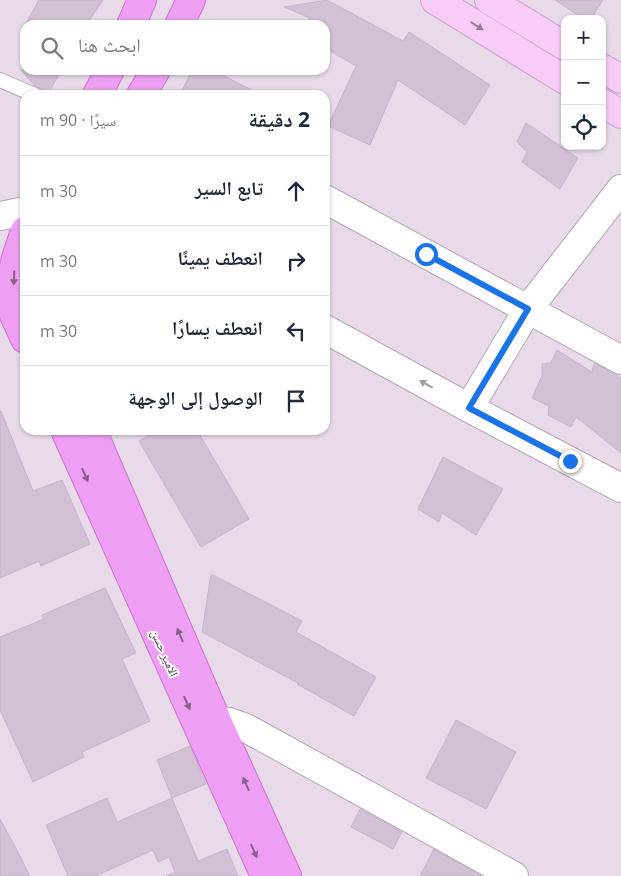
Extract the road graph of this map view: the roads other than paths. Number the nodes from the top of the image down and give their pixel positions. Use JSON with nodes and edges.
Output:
{"nodes":[{"id":1,"x":191,"y":0,"type":"edge"},
{"id":2,"x":435,"y":0,"type":"edge"},
{"id":3,"x":489,"y":0,"type":"edge"},
{"id":4,"x":181,"y":20,"type":"edge"},
{"id":5,"x":561,"y":44,"type":"edge"},
{"id":6,"x":606,"y":71,"type":"edge"},
{"id":7,"x":107,"y":75,"type":"edge"},
{"id":8,"x":153,"y":75,"type":"edge"},
{"id":9,"x":561,"y":78,"type":"edge"},
{"id":10,"x":0,"y":80,"type":"edge"},
{"id":11,"x":621,"y":80,"type":"edge"},
{"id":12,"x":23,"y":90,"type":"edge"},
{"id":13,"x":100,"y":90,"type":"edge"},
{"id":14,"x":144,"y":90,"type":"edge"},
{"id":15,"x":605,"y":105,"type":"edge"},
{"id":16,"x":621,"y":114,"type":"edge"},
{"id":17,"x":621,"y":188,"type":"edge"},
{"id":18,"x":330,"y":202,"type":"edge"},
{"id":19,"x":20,"y":212,"type":"edge"},
{"id":20,"x":0,"y":216,"type":"edge"},
{"id":21,"x":20,"y":245,"type":"edge"},
{"id":22,"x":528,"y":309,"type":"junction"},
{"id":23,"x":13,"y":318,"type":"edge"},
{"id":24,"x":330,"y":332,"type":"edge"},
{"id":25,"x":621,"y":360,"type":"edge"},
{"id":26,"x":469,"y":408,"type":"junction"},
{"id":27,"x":67,"y":435,"type":"edge"},
{"id":28,"x":94,"y":435,"type":"edge"},
{"id":29,"x":621,"y":488,"type":"edge"},
{"id":30,"x":217,"y":721,"type":"junction"},
{"id":31,"x":265,"y":876,"type":"edge"},
{"id":32,"x":287,"y":876,"type":"edge"},
{"id":33,"x":514,"y":876,"type":"edge"}],
"edges":[{"from":1,"to":4,"type":"main road"},
{"from":2,"to":9,"type":"main road","one_way":true},
{"from":3,"to":5,"type":"main road"},
{"from":6,"to":11,"type":"main road"},
{"from":7,"to":13,"type":"main road"},
{"from":8,"to":14,"type":"main road"},
{"from":10,"to":12,"type":"lane"},
{"from":15,"to":16,"type":"main road"},
{"from":17,"to":22,"type":"street"},
{"from":18,"to":22,"type":"street"},
{"from":19,"to":20,"type":"street"},
{"from":21,"to":23,"type":"main road","one_way":true},
{"from":22,"to":25,"type":"street"},
{"from":22,"to":26,"type":"street"},
{"from":26,"to":24,"type":"street","one_way":true},
{"from":26,"to":29,"type":"street"},
{"from":27,"to":31,"type":"main road","name":"الامير حسن","one_way":true},
{"from":30,"to":28,"type":"main road","name":"الامير حسن","one_way":true},
{"from":32,"to":30,"type":"main road","name":"الامير حسن","one_way":true},
{"from":30,"to":33,"type":"street"}]}
